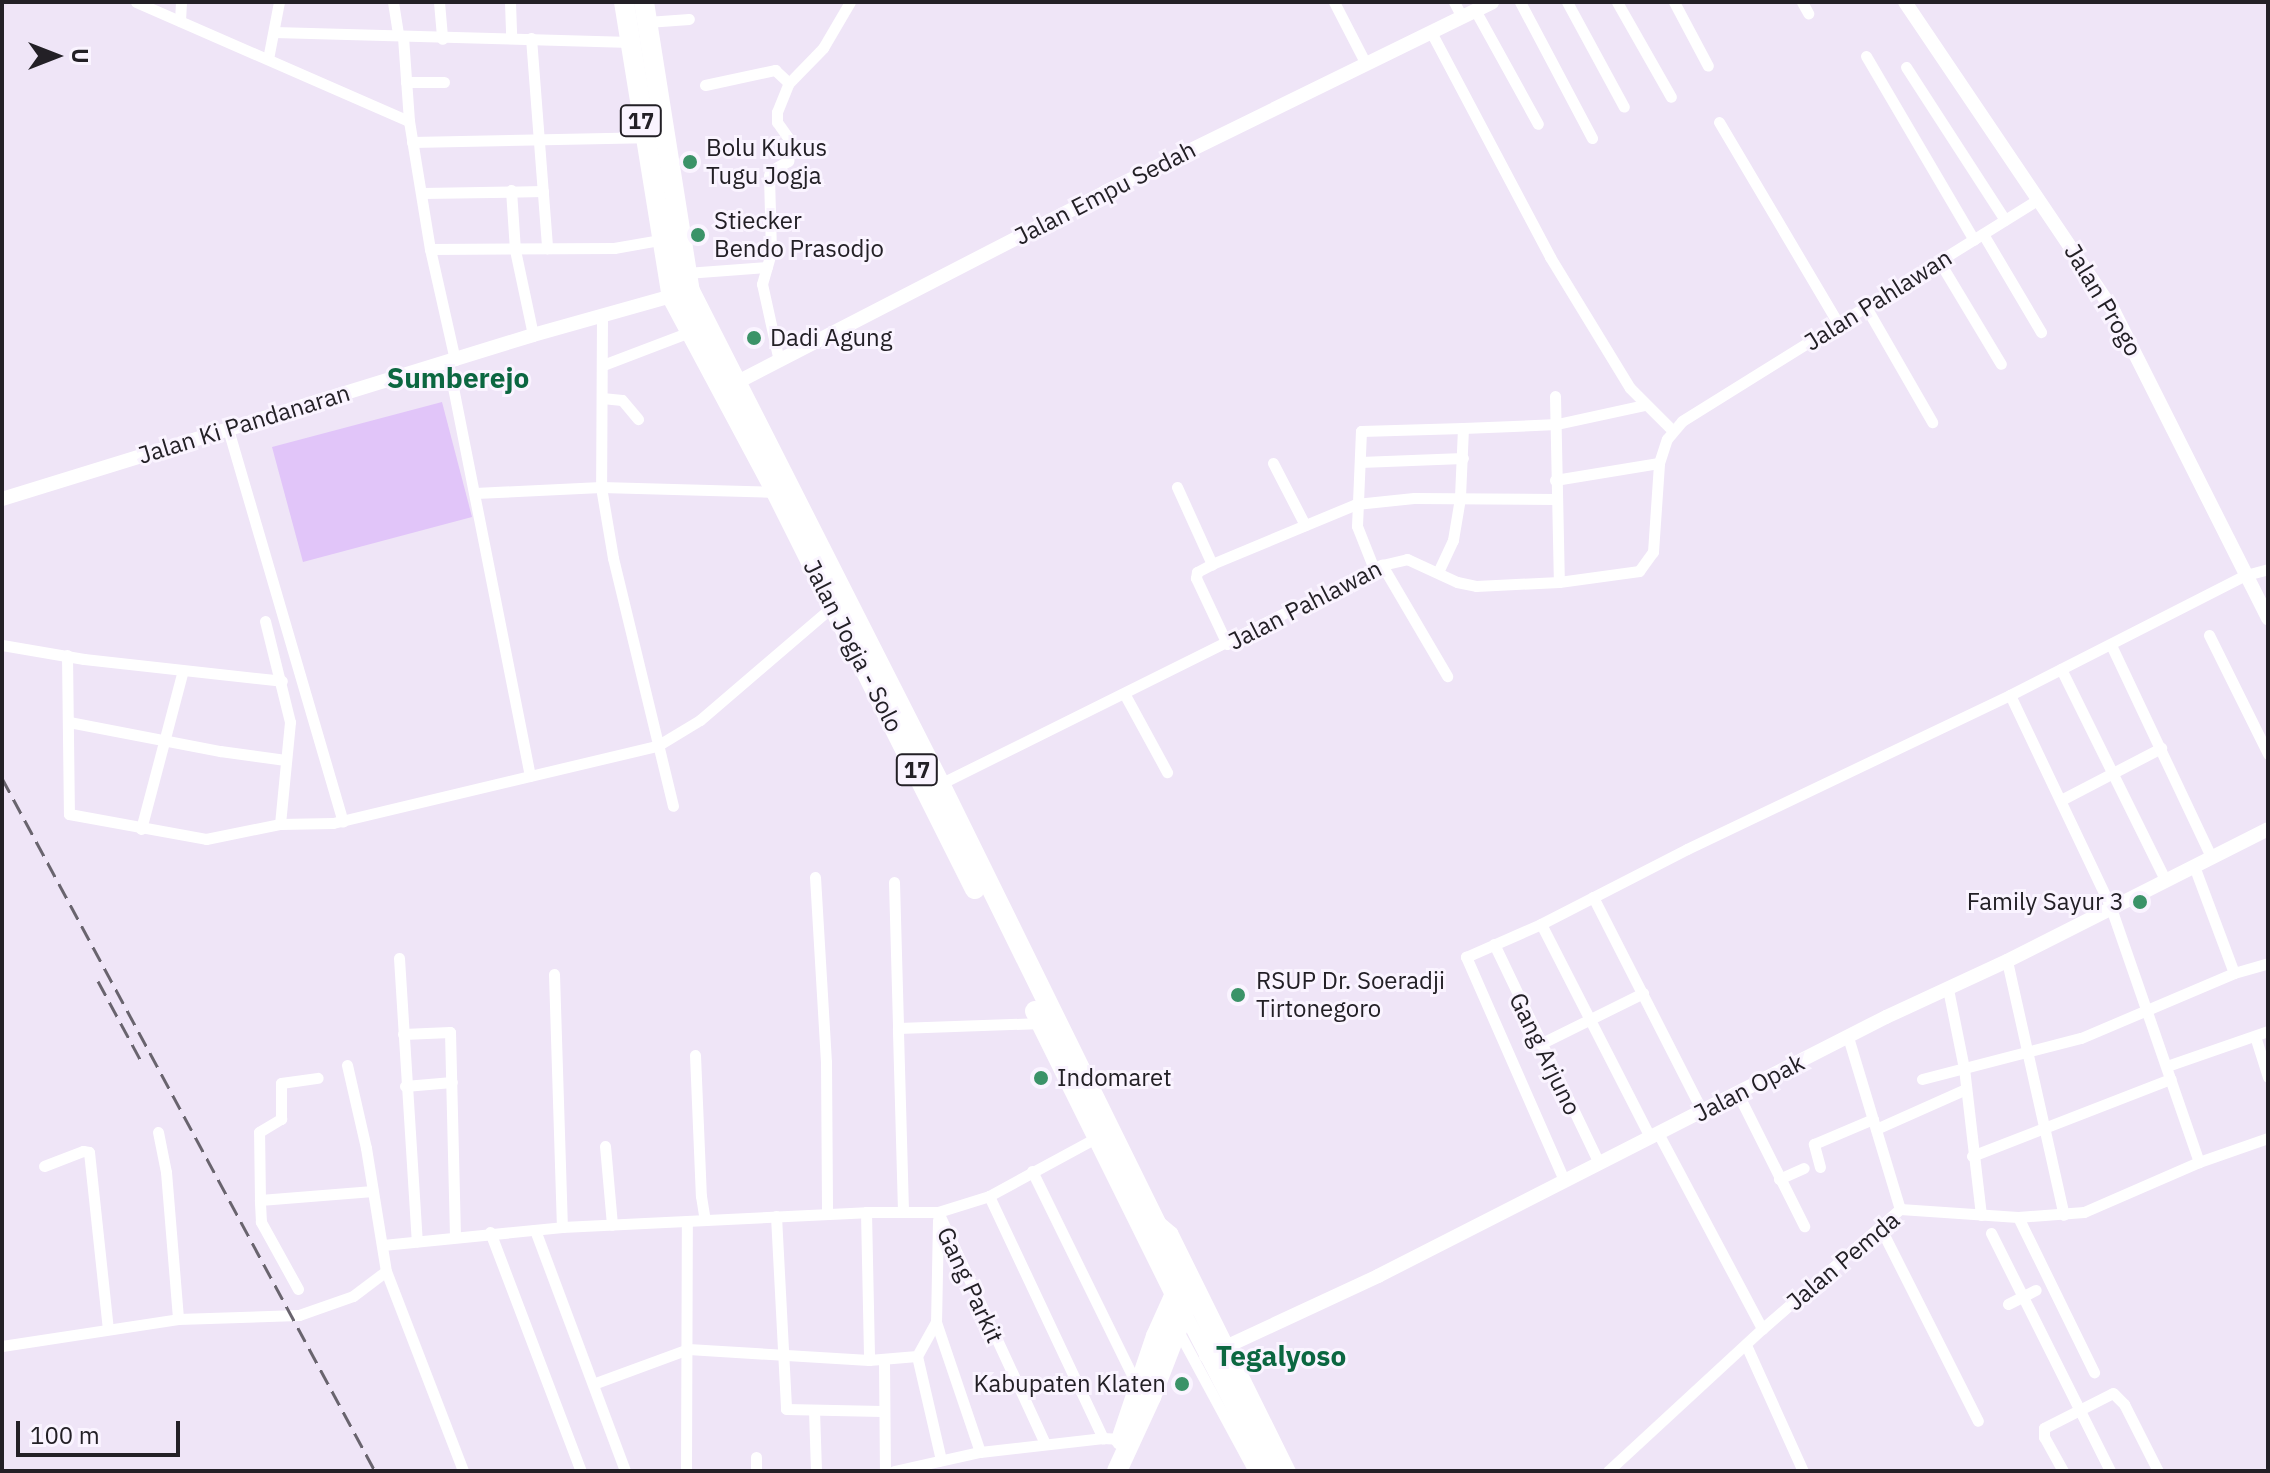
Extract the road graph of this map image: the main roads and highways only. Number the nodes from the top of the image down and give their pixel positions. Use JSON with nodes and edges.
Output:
{"nodes":[{"id":1,"x":624,"y":2,"type":"edge"},
{"id":2,"x":646,"y":12,"type":"edge"},
{"id":3,"x":682,"y":287,"type":"junction"},
{"id":4,"x":729,"y":387,"type":"junction"},
{"id":5,"x":934,"y":787,"type":"junction"},
{"id":6,"x":1047,"y":1020,"type":"junction"},
{"id":7,"x":1177,"y":1304,"type":"junction"},
{"id":8,"x":1115,"y":1471,"type":"edge"}],
"edges":[{"from":1,"to":3,"type":"highway","name":"Jalan Jogja - Solo","number":"17"},
{"from":2,"to":3,"type":"highway","name":"Jalan Jogja - Solo","number":"17"},
{"from":3,"to":4,"type":"highway","name":"Jalan Jogja - Solo","number":"17"},
{"from":3,"to":4,"type":"highway","name":"Jalan Jogja - Solo","number":"17"},
{"from":4,"to":5,"type":"highway","name":"Jalan Jogja - Solo","number":"17"},
{"from":4,"to":5,"type":"highway","name":"Jalan Jogja - Solo","number":"17"},
{"from":5,"to":6,"type":"highway","name":"Jalan Jogja - Solo","number":"17"},
{"from":6,"to":7,"type":"highway","name":"Jalan Jogja - Solo","number":"17"},
{"from":6,"to":7,"type":"highway","name":"Jalan Jogja - Solo","number":"17"},
{"from":7,"to":8,"type":"highway"},
{"from":7,"to":8,"type":"highway"}]}
